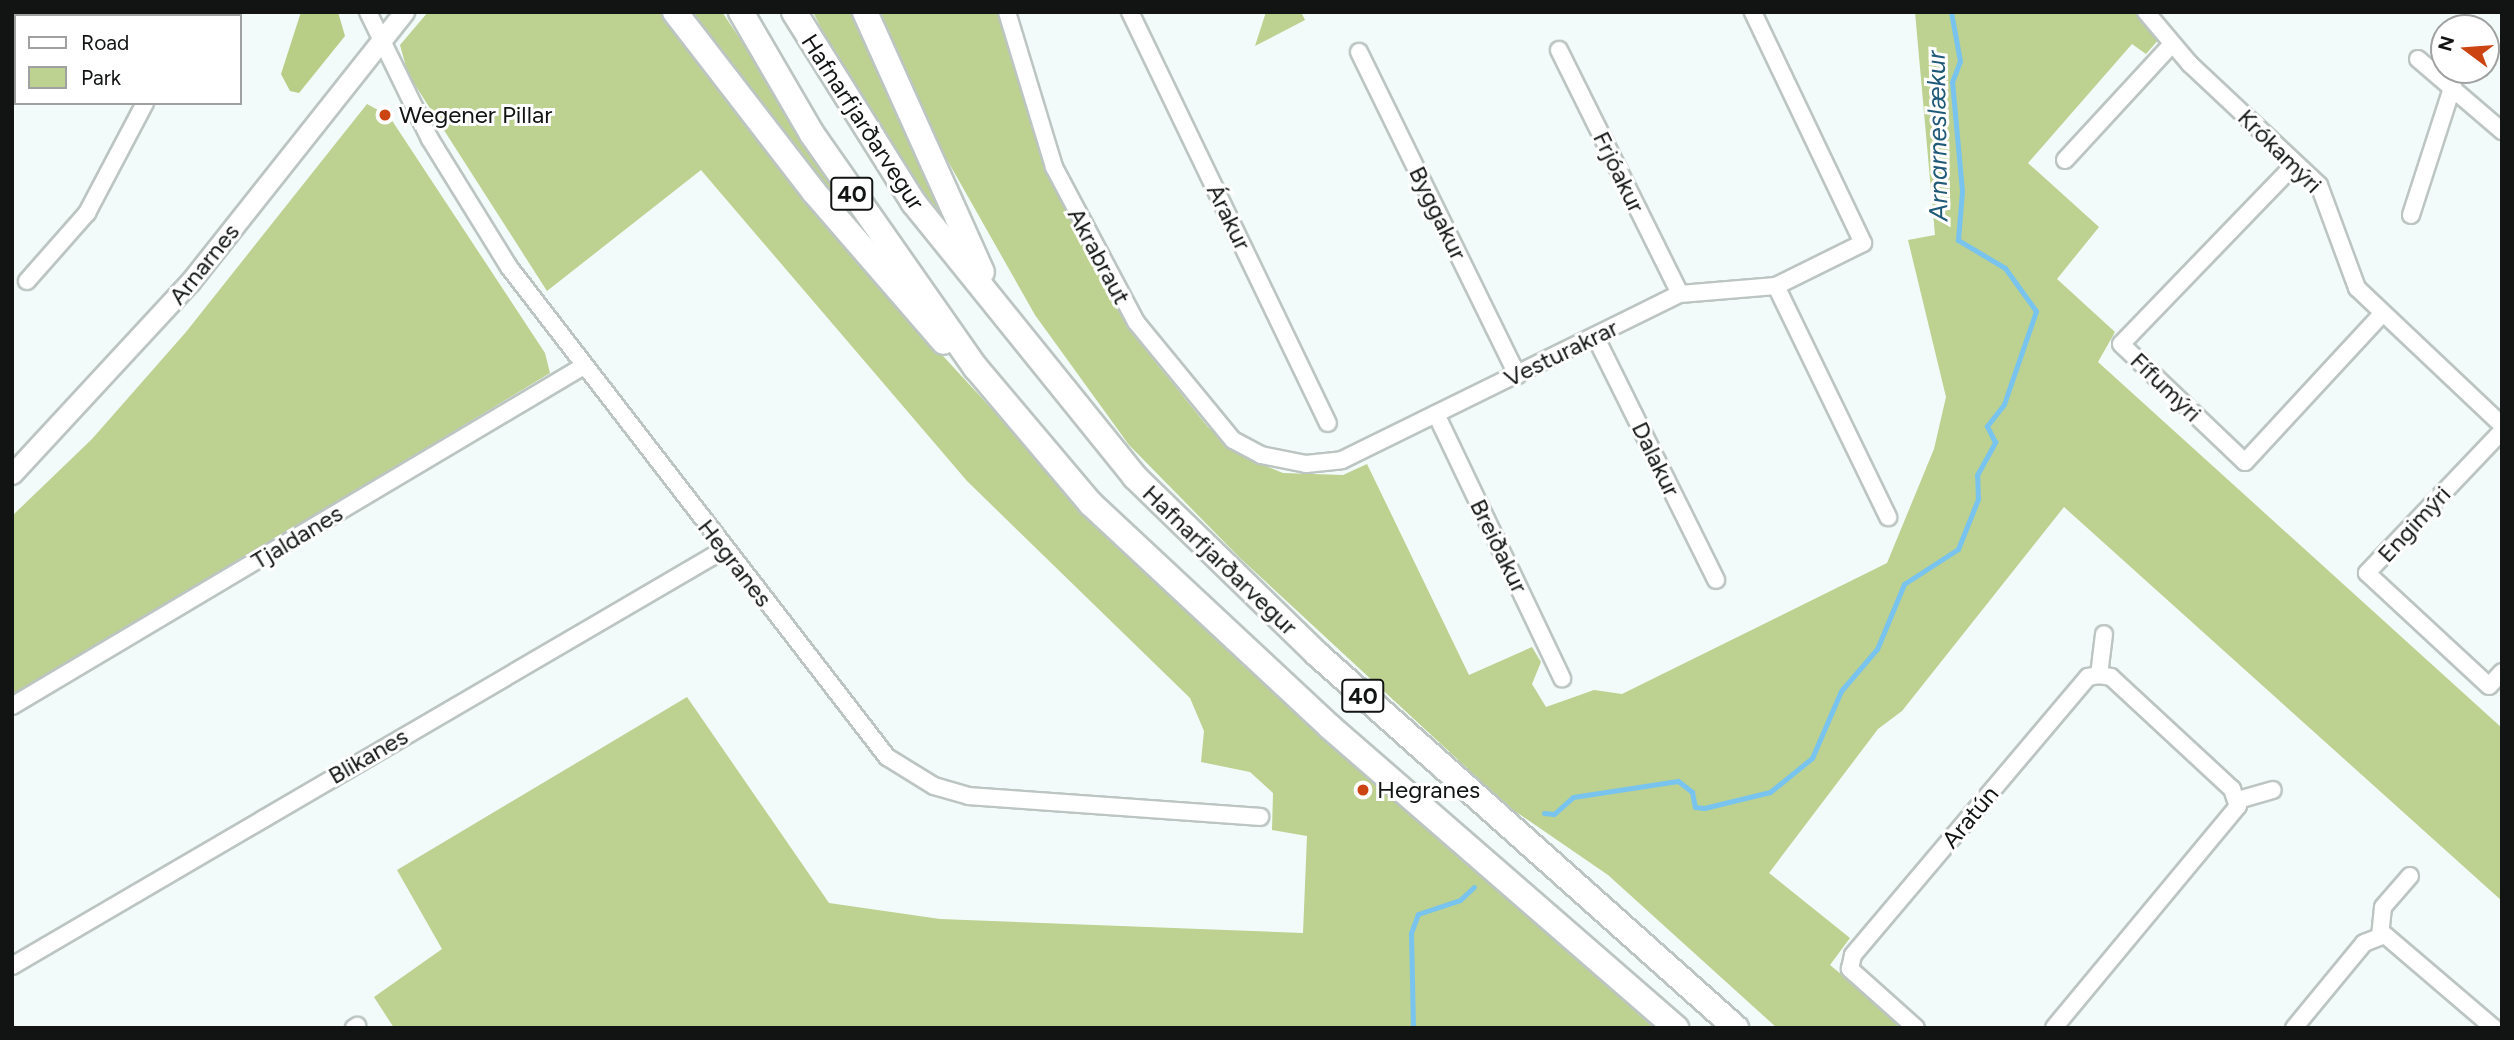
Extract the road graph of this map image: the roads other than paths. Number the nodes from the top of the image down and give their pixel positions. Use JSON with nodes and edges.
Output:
{"nodes":[{"id":1,"x":368,"y":12,"type":"edge"},
{"id":2,"x":404,"y":12,"type":"edge"},
{"id":3,"x":417,"y":12,"type":"edge"},
{"id":4,"x":675,"y":12,"type":"edge"},
{"id":5,"x":741,"y":12,"type":"edge"},
{"id":6,"x":794,"y":12,"type":"edge"},
{"id":7,"x":865,"y":12,"type":"edge"},
{"id":8,"x":1130,"y":12,"type":"edge"},
{"id":9,"x":1753,"y":12,"type":"edge"},
{"id":10,"x":2146,"y":12,"type":"edge"},
{"id":11,"x":1011,"y":13,"type":"edge"},
{"id":12,"x":383,"y":42,"type":"junction"},
{"id":13,"x":2172,"y":44,"type":"junction"},
{"id":14,"x":1559,"y":50,"type":"dead end"},
{"id":15,"x":1359,"y":52,"type":"dead end"},
{"id":16,"x":2418,"y":59,"type":"dead end"},
{"id":17,"x":2453,"y":85,"type":"junction"},
{"id":18,"x":144,"y":105,"type":"edge"},
{"id":19,"x":2502,"y":131,"type":"edge"},
{"id":20,"x":2065,"y":160,"type":"dead end"},
{"id":21,"x":2295,"y":164,"type":"junction"},
{"id":22,"x":2411,"y":215,"type":"dead end"},
{"id":23,"x":27,"y":281,"type":"dead end"},
{"id":24,"x":1776,"y":286,"type":"junction"},
{"id":25,"x":1680,"y":294,"type":"junction"},
{"id":26,"x":2383,"y":313,"type":"junction"},
{"id":27,"x":1018,"y":337,"type":"junction"},
{"id":28,"x":1595,"y":338,"type":"junction"},
{"id":29,"x":582,"y":367,"type":"junction"},
{"id":30,"x":976,"y":368,"type":"junction"},
{"id":31,"x":1517,"y":374,"type":"junction"},
{"id":32,"x":1436,"y":414,"type":"junction"},
{"id":33,"x":1328,"y":423,"type":"dead end"},
{"id":34,"x":2502,"y":425,"type":"edge"},
{"id":35,"x":2502,"y":432,"type":"edge"},
{"id":36,"x":1261,"y":455,"type":"joint"},
{"id":37,"x":12,"y":474,"type":"edge"},
{"id":38,"x":1888,"y":517,"type":"dead end"},
{"id":39,"x":724,"y":549,"type":"junction"},
{"id":40,"x":1716,"y":580,"type":"dead end"},
{"id":41,"x":2104,"y":634,"type":"dead end"},
{"id":42,"x":2502,"y":672,"type":"edge"},
{"id":43,"x":2099,"y":675,"type":"junction"},
{"id":44,"x":1562,"y":678,"type":"dead end"},
{"id":45,"x":12,"y":706,"type":"edge"},
{"id":46,"x":2273,"y":790,"type":"dead end"},
{"id":47,"x":2238,"y":800,"type":"junction"},
{"id":48,"x":1260,"y":817,"type":"dead end"},
{"id":49,"x":2410,"y":876,"type":"dead end"},
{"id":50,"x":2380,"y":936,"type":"junction"},
{"id":51,"x":12,"y":966,"type":"edge"},
{"id":52,"x":1676,"y":1028,"type":"edge"},
{"id":53,"x":1736,"y":1028,"type":"edge"},
{"id":54,"x":1916,"y":1028,"type":"edge"},
{"id":55,"x":2054,"y":1028,"type":"edge"},
{"id":56,"x":2294,"y":1028,"type":"edge"},
{"id":57,"x":2494,"y":1028,"type":"edge"}],
"edges":[{"from":1,"to":12,"type":"street","name":"Hegranes"},
{"from":2,"to":12,"type":"street"},
{"from":3,"to":12,"type":"street"},
{"from":4,"to":30,"type":"main road"},
{"from":5,"to":30,"type":"main road","name":"Hafnarfjarðarvegur","number":"40"},
{"from":6,"to":27,"type":"main road","name":"Hafnarfjarðarvegur","number":"40"},
{"from":7,"to":27,"type":"main road"},
{"from":8,"to":33,"type":"street","name":"Árakur"},
{"from":9,"to":24,"type":"street","name":"Vesturakrar"},
{"from":10,"to":13,"type":"street","name":"Krókamýri"},
{"from":11,"to":36,"type":"street","name":"Akrabraut"},
{"from":12,"to":29,"type":"street","name":"Hegranes"},
{"from":12,"to":37,"type":"street","name":"Arnarnes"},
{"from":13,"to":20,"type":"street"},
{"from":13,"to":21,"type":"street","name":"Krókamýri"},
{"from":14,"to":25,"type":"street","name":"Frjóakur"},
{"from":15,"to":31,"type":"street","name":"Byggakur"},
{"from":16,"to":17,"type":"street"},
{"from":17,"to":19,"type":"street"},
{"from":17,"to":22,"type":"street"},
{"from":18,"to":23,"type":"street"},
{"from":21,"to":26,"type":"street","name":"Krókamýri"},
{"from":21,"to":26,"type":"street","name":"Fífumýri"},
{"from":24,"to":25,"type":"street","name":"Vesturakrar"},
{"from":24,"to":38,"type":"street"},
{"from":25,"to":28,"type":"street","name":"Vesturakrar"},
{"from":26,"to":34,"type":"street","name":"Krókamýri"},
{"from":27,"to":53,"type":"main road","name":"Hafnarfjarðarvegur","number":"40"},
{"from":28,"to":31,"type":"street","name":"Vesturakrar"},
{"from":28,"to":40,"type":"street","name":"Dalakur"},
{"from":29,"to":39,"type":"street","name":"Hegranes"},
{"from":29,"to":45,"type":"street","name":"Tjaldanes"},
{"from":30,"to":52,"type":"main road","name":"Hafnarfjarðarvegur","number":"40"},
{"from":31,"to":32,"type":"street","name":"Vesturakrar"},
{"from":32,"to":36,"type":"street","name":"Vesturakrar"},
{"from":32,"to":44,"type":"street","name":"Breiðakur"},
{"from":35,"to":42,"type":"street","name":"Engimýri"},
{"from":39,"to":48,"type":"street","name":"Hegranes"},
{"from":39,"to":51,"type":"street","name":"Blikanes"},
{"from":41,"to":43,"type":"street"},
{"from":43,"to":47,"type":"street"},
{"from":43,"to":54,"type":"street","name":"Aratún"},
{"from":46,"to":47,"type":"street"},
{"from":47,"to":55,"type":"street"},
{"from":49,"to":50,"type":"street"},
{"from":50,"to":56,"type":"street"},
{"from":50,"to":57,"type":"street"}]}
